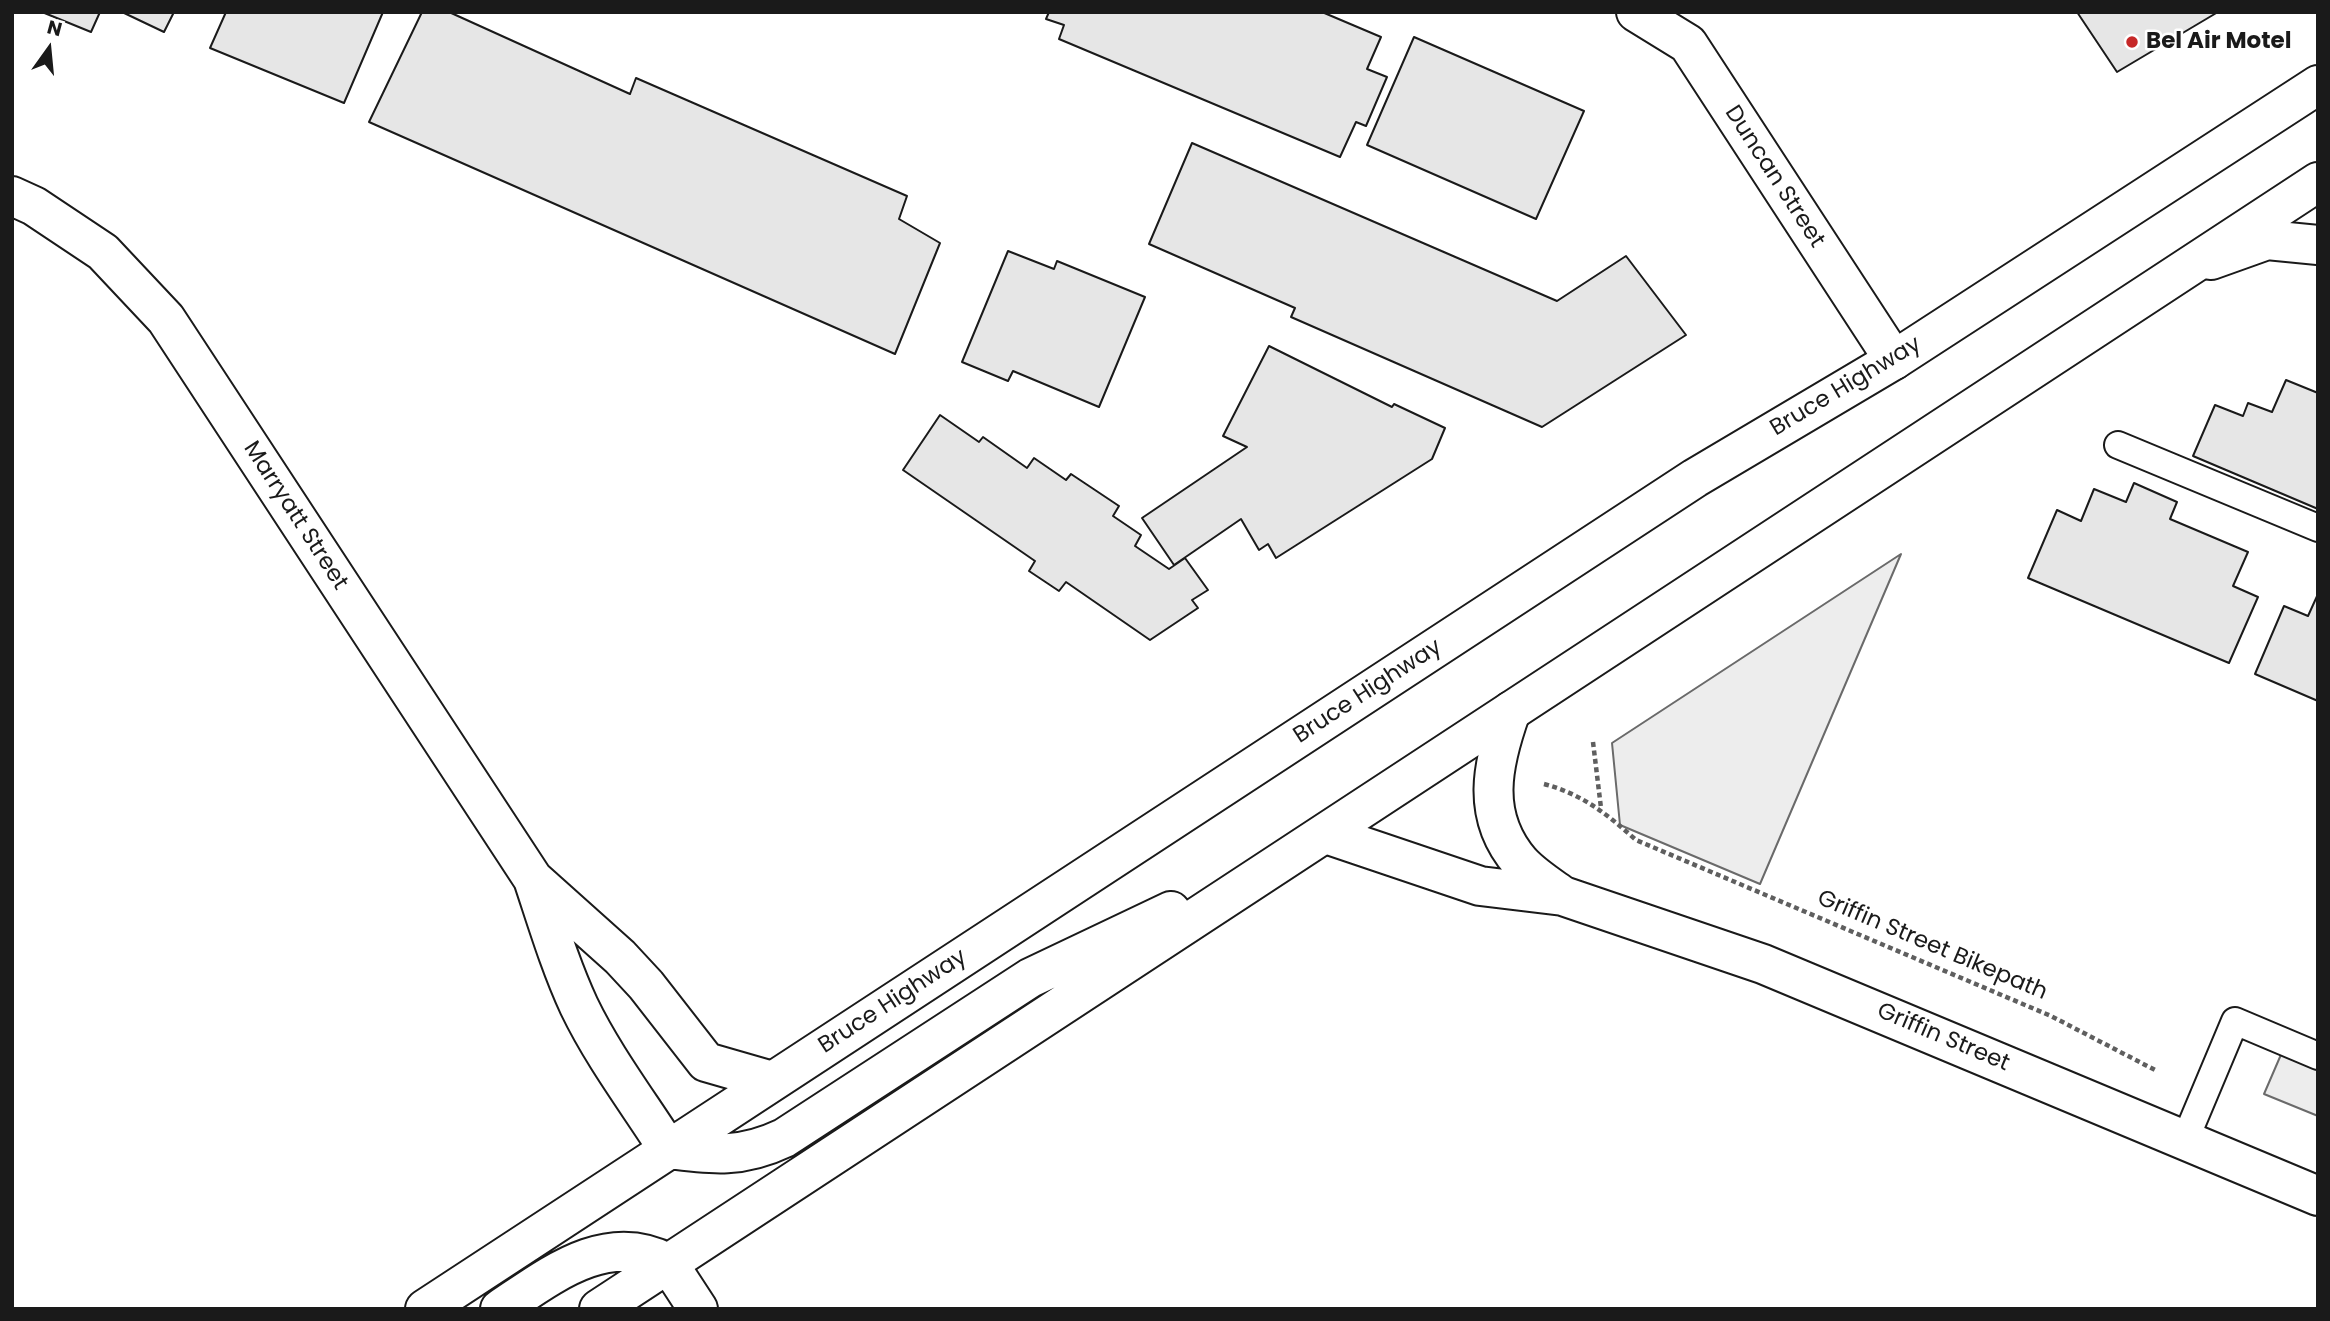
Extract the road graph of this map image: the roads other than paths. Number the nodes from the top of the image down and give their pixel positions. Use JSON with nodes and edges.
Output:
{"nodes":[{"id":1,"x":1636,"y":12,"type":"edge"},
{"id":2,"x":2318,"y":85,"type":"edge"},
{"id":3,"x":2318,"y":183,"type":"edge"},
{"id":4,"x":12,"y":196,"type":"edge"},
{"id":5,"x":2318,"y":245,"type":"edge"},
{"id":6,"x":2187,"y":268,"type":"junction"},
{"id":7,"x":1894,"y":360,"type":"junction"},
{"id":8,"x":2118,"y":445,"type":"dead end"},
{"id":9,"x":2318,"y":528,"type":"edge"},
{"id":10,"x":1511,"y":711,"type":"junction"},
{"id":11,"x":1317,"y":840,"type":"junction"},
{"id":12,"x":533,"y":879,"type":"junction"},
{"id":13,"x":1563,"y":896,"type":"junction"},
{"id":14,"x":2318,"y":1056,"type":"edge"},
{"id":15,"x":772,"y":1081,"type":"junction"},
{"id":16,"x":2185,"y":1140,"type":"junction"},
{"id":17,"x":668,"y":1149,"type":"junction"},
{"id":18,"x":2318,"y":1196,"type":"edge"},
{"id":19,"x":668,"y":1263,"type":"junction"},
{"id":20,"x":425,"y":1309,"type":"edge"},
{"id":21,"x":500,"y":1309,"type":"edge"},
{"id":22,"x":599,"y":1309,"type":"edge"},
{"id":23,"x":698,"y":1309,"type":"edge"}],
"edges":[{"from":1,"to":7,"type":"main road","name":"Duncan Street"},
{"from":2,"to":7,"type":"main road","name":"Bruce Highway"},
{"from":3,"to":6,"type":"main road"},
{"from":4,"to":12,"type":"main road","name":"Marryatt Street"},
{"from":5,"to":6,"type":"main road"},
{"from":6,"to":10,"type":"main road"},
{"from":7,"to":15,"type":"main road","name":"Bruce Highway"},
{"from":8,"to":9,"type":"lane"},
{"from":10,"to":11,"type":"main road"},
{"from":10,"to":13,"type":"main road","name":"Griffin Street"},
{"from":11,"to":13,"type":"main road","name":"Griffin Street"},
{"from":11,"to":17,"type":"main road"},
{"from":11,"to":19,"type":"main road"},
{"from":12,"to":15,"type":"main road","name":"Marryatt Street"},
{"from":12,"to":17,"type":"main road","name":"Marryatt Street"},
{"from":13,"to":16,"type":"main road","name":"Griffin Street"},
{"from":14,"to":16,"type":"lane"},
{"from":15,"to":17,"type":"main road","name":"Bruce Highway"},
{"from":16,"to":18,"type":"main road","name":"Griffin Street"},
{"from":17,"to":20,"type":"main road","name":"Bruce Highway"},
{"from":19,"to":21,"type":"main road"},
{"from":19,"to":22,"type":"main road"},
{"from":19,"to":23,"type":"main road"}]}
